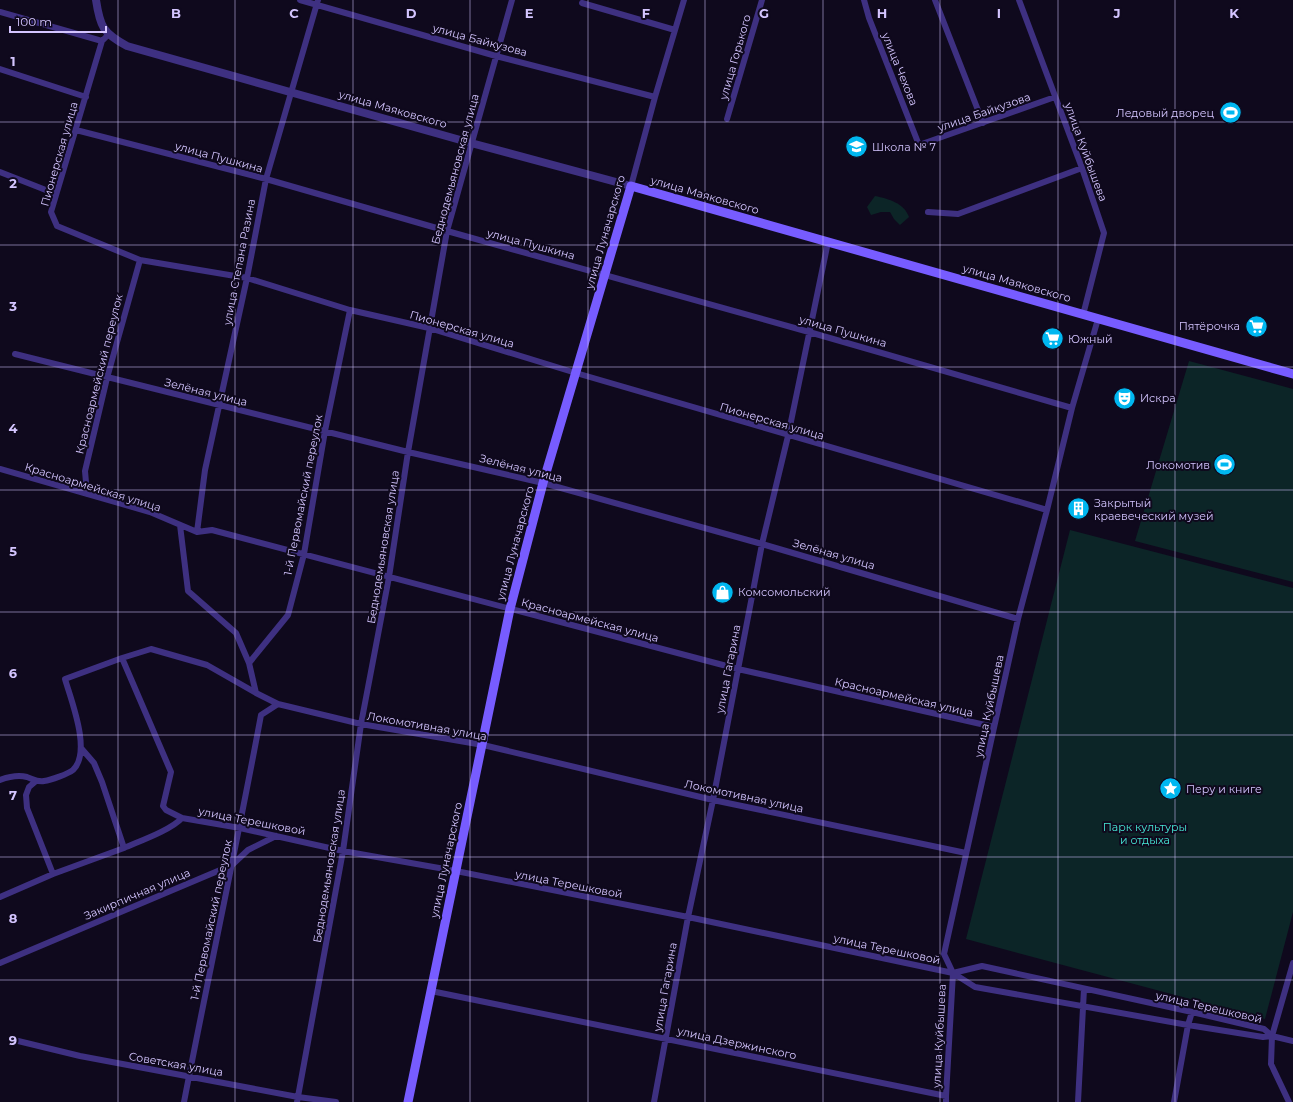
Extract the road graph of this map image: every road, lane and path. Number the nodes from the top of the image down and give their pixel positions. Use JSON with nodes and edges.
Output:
{"nodes":[{"id":1,"x":96,"y":0,"type":"edge"},
{"id":2,"x":300,"y":0,"type":"edge"},
{"id":3,"x":512,"y":0,"type":"edge"},
{"id":4,"x":684,"y":0,"type":"edge"},
{"id":5,"x":762,"y":0,"type":"edge"},
{"id":6,"x":864,"y":0,"type":"edge"},
{"id":7,"x":935,"y":0,"type":"edge"},
{"id":8,"x":1019,"y":0,"type":"edge"},
{"id":9,"x":317,"y":2,"type":"edge"},
{"id":10,"x":582,"y":3,"type":"dead end"},
{"id":11,"x":0,"y":12,"type":"edge"},
{"id":12,"x":675,"y":30,"type":"junction"},
{"id":13,"x":110,"y":36,"type":"junction"},
{"id":14,"x":102,"y":41,"type":"junction"},
{"id":15,"x":496,"y":56,"type":"junction"},
{"id":16,"x":0,"y":68,"type":"edge"},
{"id":17,"x":291,"y":92,"type":"junction"},
{"id":18,"x":86,"y":97,"type":"junction"},
{"id":19,"x":655,"y":97,"type":"junction"},
{"id":20,"x":1055,"y":98,"type":"junction"},
{"id":21,"x":728,"y":119,"type":"dead end"},
{"id":22,"x":983,"y":123,"type":"junction"},
{"id":23,"x":76,"y":130,"type":"junction"},
{"id":24,"x":471,"y":143,"type":"junction"},
{"id":25,"x":920,"y":145,"type":"joint"},
{"id":26,"x":1082,"y":168,"type":"junction"},
{"id":27,"x":0,"y":172,"type":"edge"},
{"id":28,"x":266,"y":179,"type":"junction"},
{"id":29,"x":631,"y":186,"type":"junction"},
{"id":30,"x":56,"y":194,"type":"junction"},
{"id":31,"x":928,"y":212,"type":"dead end"},
{"id":32,"x":447,"y":231,"type":"junction"},
{"id":33,"x":828,"y":242,"type":"junction"},
{"id":34,"x":140,"y":260,"type":"junction"},
{"id":35,"x":606,"y":274,"type":"junction"},
{"id":36,"x":247,"y":278,"type":"junction"},
{"id":37,"x":350,"y":310,"type":"junction"},
{"id":38,"x":1083,"y":315,"type":"junction"},
{"id":39,"x":1098,"y":318,"type":"junction"},
{"id":40,"x":429,"y":328,"type":"junction"},
{"id":41,"x":809,"y":332,"type":"junction"},
{"id":42,"x":15,"y":354,"type":"dead end"},
{"id":43,"x":576,"y":374,"type":"junction"},
{"id":44,"x":1293,"y":374,"type":"edge"},
{"id":45,"x":107,"y":378,"type":"junction"},
{"id":46,"x":220,"y":405,"type":"junction"},
{"id":47,"x":1072,"y":408,"type":"junction"},
{"id":48,"x":325,"y":432,"type":"junction"},
{"id":49,"x":788,"y":436,"type":"junction"},
{"id":50,"x":408,"y":452,"type":"junction"},
{"id":51,"x":0,"y":469,"type":"edge"},
{"id":52,"x":543,"y":483,"type":"junction"},
{"id":53,"x":87,"y":494,"type":"junction"},
{"id":54,"x":1047,"y":510,"type":"junction"},
{"id":55,"x":180,"y":525,"type":"junction"},
{"id":56,"x":197,"y":532,"type":"junction"},
{"id":57,"x":762,"y":544,"type":"junction"},
{"id":58,"x":304,"y":554,"type":"junction"},
{"id":59,"x":389,"y":577,"type":"junction"},
{"id":60,"x":510,"y":609,"type":"junction"},
{"id":61,"x":1018,"y":619,"type":"junction"},
{"id":62,"x":122,"y":658,"type":"junction"},
{"id":63,"x":249,"y":663,"type":"junction"},
{"id":64,"x":738,"y":669,"type":"junction"},
{"id":65,"x":256,"y":694,"type":"junction"},
{"id":66,"x":278,"y":704,"type":"junction"},
{"id":67,"x":360,"y":724,"type":"junction"},
{"id":68,"x":994,"y":727,"type":"junction"},
{"id":69,"x":482,"y":745,"type":"junction"},
{"id":70,"x":81,"y":748,"type":"junction"},
{"id":71,"x":0,"y":780,"type":"edge"},
{"id":72,"x":36,"y":781,"type":"junction"},
{"id":73,"x":713,"y":800,"type":"junction"},
{"id":74,"x":182,"y":818,"type":"junction"},
{"id":75,"x":240,"y":828,"type":"junction"},
{"id":76,"x":276,"y":836,"type":"junction"},
{"id":77,"x":124,"y":848,"type":"junction"},
{"id":78,"x":343,"y":851,"type":"junction"},
{"id":79,"x":966,"y":853,"type":"junction"},
{"id":80,"x":232,"y":864,"type":"junction"},
{"id":81,"x":456,"y":872,"type":"junction"},
{"id":82,"x":53,"y":874,"type":"junction"},
{"id":83,"x":0,"y":896,"type":"edge"},
{"id":84,"x":688,"y":917,"type":"junction"},
{"id":85,"x":0,"y":963,"type":"edge"},
{"id":86,"x":1293,"y":963,"type":"edge"},
{"id":87,"x":953,"y":973,"type":"junction"},
{"id":88,"x":1084,"y":989,"type":"junction"},
{"id":89,"x":431,"y":990,"type":"junction"},
{"id":90,"x":1082,"y":1006,"type":"junction"},
{"id":91,"x":1192,"y":1012,"type":"junction"},
{"id":92,"x":1188,"y":1025,"type":"junction"},
{"id":93,"x":1272,"y":1036,"type":"junction"},
{"id":94,"x":665,"y":1039,"type":"junction"},
{"id":95,"x":14,"y":1040,"type":"dead end"},
{"id":96,"x":1293,"y":1041,"type":"edge"},
{"id":97,"x":189,"y":1076,"type":"junction"},
{"id":98,"x":298,"y":1099,"type":"edge"},
{"id":99,"x":946,"y":1099,"type":"edge"},
{"id":100,"x":184,"y":1102,"type":"edge"},
{"id":101,"x":336,"y":1102,"type":"edge"},
{"id":102,"x":408,"y":1102,"type":"edge"},
{"id":103,"x":654,"y":1102,"type":"edge"},
{"id":104,"x":1078,"y":1102,"type":"edge"},
{"id":105,"x":1174,"y":1102,"type":"edge"},
{"id":106,"x":1289,"y":1102,"type":"edge"}],
"edges":[{"from":1,"to":13,"type":"street"},
{"from":2,"to":9,"type":"street","name":"улица Байкузова"},
{"from":3,"to":15,"type":"street","name":"Беднодемьяновская улица"},
{"from":4,"to":12,"type":"street","name":"улица Луначарского"},
{"from":5,"to":21,"type":"street","name":"улица Горького"},
{"from":6,"to":25,"type":"street","name":"улица Чехова"},
{"from":7,"to":22,"type":"street"},
{"from":8,"to":20,"type":"street","name":"улица Куйбышева"},
{"from":9,"to":15,"type":"street","name":"улица Байкузова"},
{"from":9,"to":17,"type":"street","name":"улица Степана Разина"},
{"from":10,"to":12,"type":"street"},
{"from":11,"to":14,"type":"street"},
{"from":12,"to":19,"type":"street","name":"улица Луначарского"},
{"from":13,"to":14,"type":"street"},
{"from":13,"to":17,"type":"street","name":"улица Маяковского"},
{"from":14,"to":18,"type":"street","name":"Пионерская улица"},
{"from":15,"to":19,"type":"street","name":"улица Байкузова"},
{"from":15,"to":24,"type":"street","name":"Беднодемьяновская улица"},
{"from":16,"to":18,"type":"street"},
{"from":17,"to":24,"type":"street","name":"улица Маяковского"},
{"from":17,"to":28,"type":"street","name":"улица Степана Разина"},
{"from":18,"to":23,"type":"street","name":"Пионерская улица"},
{"from":19,"to":29,"type":"street","name":"улица Луначарского"},
{"from":20,"to":22,"type":"street","name":"улица Байкузова"},
{"from":20,"to":26,"type":"street","name":"улица Куйбышева"},
{"from":22,"to":25,"type":"street","name":"улица Байкузова"},
{"from":23,"to":28,"type":"street","name":"улица Пушкина"},
{"from":23,"to":30,"type":"street","name":"Пионерская улица"},
{"from":24,"to":29,"type":"street","name":"улица Маяковского"},
{"from":24,"to":32,"type":"street","name":"Беднодемьяновская улица"},
{"from":26,"to":31,"type":"street"},
{"from":26,"to":38,"type":"street","name":"улица Куйбышева"},
{"from":27,"to":30,"type":"street"},
{"from":28,"to":32,"type":"street","name":"улица Пушкина"},
{"from":28,"to":36,"type":"street","name":"улица Степана Разина"},
{"from":29,"to":33,"type":"main road","name":"улица Маяковского"},
{"from":29,"to":35,"type":"main road","name":"улица Луначарского"},
{"from":30,"to":34,"type":"street","name":"Пионерская улица"},
{"from":32,"to":35,"type":"street","name":"улица Пушкина"},
{"from":32,"to":40,"type":"street","name":"Беднодемьяновская улица"},
{"from":33,"to":38,"type":"main road","name":"улица Маяковского"},
{"from":33,"to":41,"type":"street","name":"улица Гагарина"},
{"from":34,"to":36,"type":"street","name":"Пионерская улица"},
{"from":34,"to":45,"type":"street","name":"Красноармейский переулок"},
{"from":35,"to":41,"type":"street","name":"улица Пушкина"},
{"from":35,"to":43,"type":"main road","name":"улица Луначарского"},
{"from":36,"to":37,"type":"street","name":"Пионерская улица"},
{"from":36,"to":46,"type":"street","name":"улица Степана Разина"},
{"from":37,"to":40,"type":"street","name":"Пионерская улица"},
{"from":37,"to":48,"type":"street","name":"1-й Первомайский переулок"},
{"from":38,"to":39,"type":"main road","name":"улица Маяковского"},
{"from":39,"to":44,"type":"main road","name":"улица Маяковского"},
{"from":39,"to":47,"type":"street","name":"улица Куйбышева"},
{"from":40,"to":43,"type":"street","name":"Пионерская улица"},
{"from":40,"to":50,"type":"street","name":"Беднодемьяновская улица"},
{"from":41,"to":47,"type":"street","name":"улица Пушкина"},
{"from":41,"to":49,"type":"street","name":"улица Гагарина"},
{"from":42,"to":45,"type":"street","name":"Зелёная улица"},
{"from":43,"to":49,"type":"street","name":"Пионерская улица"},
{"from":43,"to":52,"type":"main road","name":"улица Луначарского"},
{"from":45,"to":46,"type":"street","name":"Зелёная улица"},
{"from":45,"to":53,"type":"street","name":"Красноармейский переулок"},
{"from":46,"to":48,"type":"street","name":"Зелёная улица"},
{"from":46,"to":56,"type":"street","name":"улица Степана Разина"},
{"from":47,"to":54,"type":"street","name":"улица Куйбышева"},
{"from":48,"to":50,"type":"street","name":"Зелёная улица"},
{"from":48,"to":58,"type":"street","name":"1-й Первомайский переулок"},
{"from":49,"to":54,"type":"street","name":"Пионерская улица"},
{"from":49,"to":57,"type":"street","name":"улица Гагарина"},
{"from":50,"to":52,"type":"street","name":"Зелёная улица"},
{"from":50,"to":59,"type":"street","name":"Беднодемьяновская улица"},
{"from":51,"to":53,"type":"street","name":"Красноармейская улица"},
{"from":52,"to":57,"type":"street","name":"Зелёная улица"},
{"from":52,"to":60,"type":"main road","name":"улица Луначарского"},
{"from":53,"to":55,"type":"street","name":"Красноармейская улица"},
{"from":54,"to":61,"type":"street","name":"улица Куйбышева"},
{"from":55,"to":56,"type":"street","name":"Красноармейская улица"},
{"from":55,"to":63,"type":"street"},
{"from":56,"to":58,"type":"street","name":"Красноармейская улица"},
{"from":57,"to":61,"type":"street","name":"Зелёная улица"},
{"from":57,"to":64,"type":"street","name":"улица Гагарина"},
{"from":58,"to":59,"type":"street","name":"Красноармейская улица"},
{"from":58,"to":63,"type":"street","name":"1-й Первомайский переулок"},
{"from":59,"to":60,"type":"street","name":"Красноармейская улица"},
{"from":59,"to":67,"type":"street","name":"Беднодемьяновская улица"},
{"from":60,"to":64,"type":"street","name":"Красноармейская улица"},
{"from":60,"to":69,"type":"main road","name":"улица Луначарского"},
{"from":61,"to":68,"type":"street","name":"улица Куйбышева"},
{"from":62,"to":65,"type":"street","name":"Локомотивная улица"},
{"from":62,"to":70,"type":"street","name":"Локомотивная улица"},
{"from":62,"to":74,"type":"street"},
{"from":63,"to":65,"type":"street"},
{"from":64,"to":68,"type":"street","name":"Красноармейская улица"},
{"from":64,"to":73,"type":"street","name":"улица Гагарина"},
{"from":65,"to":66,"type":"street","name":"Локомотивная улица"},
{"from":66,"to":67,"type":"street","name":"Локомотивная улица"},
{"from":66,"to":75,"type":"street","name":"1-й Первомайский переулок"},
{"from":67,"to":69,"type":"street","name":"Локомотивная улица"},
{"from":67,"to":78,"type":"street","name":"Беднодемьяновская улица"},
{"from":68,"to":79,"type":"street","name":"улица Куйбышева"},
{"from":69,"to":73,"type":"street","name":"Локомотивная улица"},
{"from":69,"to":81,"type":"main road","name":"улица Луначарского"},
{"from":70,"to":72,"type":"street","name":"Локомотивная улица"},
{"from":70,"to":77,"type":"street"},
{"from":71,"to":72,"type":"street","name":"Локомотивная улица"},
{"from":72,"to":82,"type":"street"},
{"from":73,"to":79,"type":"street","name":"Локомотивная улица"},
{"from":73,"to":84,"type":"street","name":"улица Гагарина"},
{"from":74,"to":75,"type":"street","name":"улица Терешковой"},
{"from":74,"to":77,"type":"street"},
{"from":75,"to":76,"type":"street","name":"улица Терешковой"},
{"from":75,"to":80,"type":"street","name":"1-й Первомайский переулок"},
{"from":76,"to":78,"type":"street","name":"улица Терешковой"},
{"from":76,"to":80,"type":"street","name":"Закирпичная улица"},
{"from":77,"to":82,"type":"street"},
{"from":78,"to":81,"type":"street","name":"улица Терешковой"},
{"from":78,"to":98,"type":"street","name":"Беднодемьяновская улица"},
{"from":79,"to":87,"type":"street","name":"улица Куйбышева"},
{"from":80,"to":85,"type":"street","name":"Закирпичная улица"},
{"from":80,"to":97,"type":"street","name":"1-й Первомайский переулок"},
{"from":81,"to":84,"type":"street","name":"улица Терешковой"},
{"from":81,"to":89,"type":"main road","name":"улица Луначарского"},
{"from":82,"to":83,"type":"street"},
{"from":84,"to":87,"type":"street","name":"улица Терешковой"},
{"from":84,"to":94,"type":"street","name":"улица Гагарина"},
{"from":86,"to":93,"type":"street"},
{"from":87,"to":88,"type":"street","name":"улица Терешковой"},
{"from":87,"to":90,"type":"street","name":"улица Терешковой"},
{"from":87,"to":99,"type":"street","name":"улица Куйбышева"},
{"from":88,"to":90,"type":"street"},
{"from":88,"to":91,"type":"street","name":"улица Терешковой"},
{"from":89,"to":94,"type":"street","name":"улица Дзержинского"},
{"from":89,"to":102,"type":"main road","name":"улица Луначарского"},
{"from":90,"to":92,"type":"street","name":"улица Терешковой"},
{"from":90,"to":104,"type":"street"},
{"from":91,"to":92,"type":"street"},
{"from":91,"to":93,"type":"street","name":"улица Терешковой"},
{"from":92,"to":93,"type":"street","name":"улица Терешковой"},
{"from":92,"to":105,"type":"street"},
{"from":93,"to":96,"type":"street","name":"улица Терешковой"},
{"from":93,"to":106,"type":"street"},
{"from":94,"to":99,"type":"street","name":"улица Дзержинского"},
{"from":94,"to":103,"type":"street","name":"улица Гагарина"},
{"from":95,"to":97,"type":"street","name":"Советская улица"},
{"from":97,"to":98,"type":"street","name":"Советская улица"},
{"from":97,"to":100,"type":"street","name":"1-й Первомайский переулок"},
{"from":98,"to":101,"type":"street","name":"Советская улица"}]}
